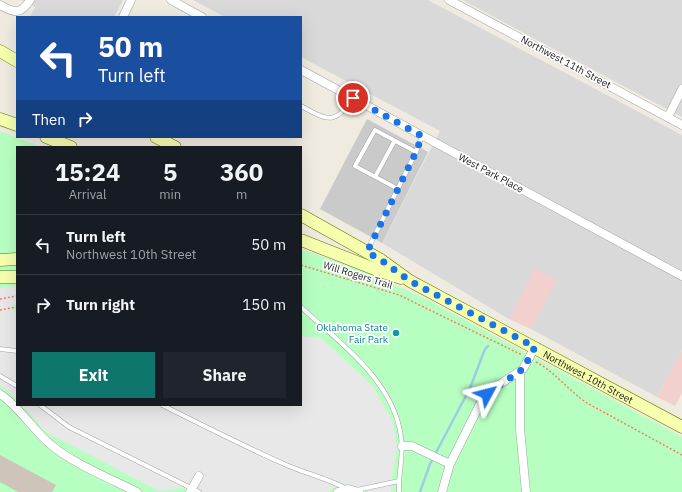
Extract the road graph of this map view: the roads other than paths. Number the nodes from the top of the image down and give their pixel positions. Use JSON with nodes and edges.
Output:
{"nodes":[{"id":1,"x":30,"y":0,"type":"edge"},
{"id":2,"x":132,"y":0,"type":"edge"},
{"id":3,"x":171,"y":0,"type":"edge"},
{"id":4,"x":450,"y":0,"type":"edge"},
{"id":5,"x":0,"y":6,"type":"edge"},
{"id":6,"x":123,"y":16,"type":"edge"},
{"id":7,"x":199,"y":16,"type":"edge"},
{"id":8,"x":0,"y":52,"type":"edge"},
{"id":9,"x":16,"y":60,"type":"edge"},
{"id":10,"x":302,"y":71,"type":"edge"},
{"id":11,"x":682,"y":89,"type":"edge"},
{"id":12,"x":353,"y":98,"type":"junction"},
{"id":13,"x":302,"y":107,"type":"edge"},
{"id":14,"x":668,"y":117,"type":"junction"},
{"id":15,"x":0,"y":119,"type":"edge"},
{"id":16,"x":16,"y":125,"type":"edge"},
{"id":17,"x":682,"y":125,"type":"edge"},
{"id":18,"x":422,"y":136,"type":"junction"},
{"id":19,"x":48,"y":138,"type":"edge"},
{"id":20,"x":159,"y":138,"type":"edge"},
{"id":21,"x":394,"y":142,"type":"junction"},
{"id":22,"x":68,"y":146,"type":"edge"},
{"id":23,"x":173,"y":146,"type":"edge"},
{"id":24,"x":416,"y":152,"type":"junction"},
{"id":25,"x":375,"y":177,"type":"junction"},
{"id":26,"x":398,"y":190,"type":"junction"},
{"id":27,"x":302,"y":216,"type":"edge"},
{"id":28,"x":302,"y":240,"type":"edge"},
{"id":29,"x":367,"y":252,"type":"junction"},
{"id":30,"x":16,"y":259,"type":"edge"},
{"id":31,"x":0,"y":260,"type":"edge"},
{"id":32,"x":682,"y":276,"type":"edge"},
{"id":33,"x":0,"y":277,"type":"edge"},
{"id":34,"x":16,"y":277,"type":"edge"},
{"id":35,"x":410,"y":281,"type":"junction"},
{"id":36,"x":302,"y":308,"type":"edge"},
{"id":37,"x":535,"y":347,"type":"junction"},
{"id":38,"x":0,"y":350,"type":"edge"},
{"id":39,"x":16,"y":352,"type":"edge"},
{"id":40,"x":520,"y":372,"type":"junction"},
{"id":41,"x":0,"y":376,"type":"edge"},
{"id":42,"x":16,"y":385,"type":"edge"},
{"id":43,"x":0,"y":394,"type":"edge"},
{"id":44,"x":41,"y":406,"type":"edge"},
{"id":45,"x":164,"y":406,"type":"edge"},
{"id":46,"x":682,"y":427,"type":"edge"},
{"id":47,"x":402,"y":446,"type":"junction"},
{"id":48,"x":450,"y":464,"type":"junction"},
{"id":49,"x":199,"y":476,"type":"dead end"},
{"id":50,"x":399,"y":481,"type":"junction"},
{"id":51,"x":194,"y":491,"type":"edge"},
{"id":52,"x":354,"y":491,"type":"edge"},
{"id":53,"x":137,"y":492,"type":"edge"},
{"id":54,"x":338,"y":492,"type":"edge"},
{"id":55,"x":399,"y":492,"type":"edge"},
{"id":56,"x":442,"y":492,"type":"edge"},
{"id":57,"x":526,"y":492,"type":"edge"}],
"edges":[{"from":1,"to":5,"type":"street"},
{"from":2,"to":6,"type":"street"},
{"from":3,"to":7,"type":"street"},
{"from":4,"to":14,"type":"street","name":"Northwest 11th Street"},
{"from":8,"to":9,"type":"main road"},
{"from":10,"to":12,"type":"street","name":"West Park Place"},
{"from":11,"to":14,"type":"street"},
{"from":12,"to":13,"type":"lane"},
{"from":12,"to":18,"type":"street","name":"West Park Place"},
{"from":14,"to":17,"type":"street","name":"Northwest 11th Street"},
{"from":15,"to":16,"type":"main road"},
{"from":18,"to":24,"type":"lane"},
{"from":18,"to":32,"type":"street","name":"West Park Place"},
{"from":19,"to":22,"type":"main road"},
{"from":20,"to":23,"type":"main road"},
{"from":21,"to":24,"type":"lane"},
{"from":21,"to":25,"type":"lane"},
{"from":21,"to":25,"type":"lane"},
{"from":24,"to":26,"type":"lane"},
{"from":25,"to":26,"type":"lane"},
{"from":26,"to":29,"type":"lane"},
{"from":27,"to":29,"type":"main road","name":"Northwest 10th Street"},
{"from":28,"to":35,"type":"main road","name":"Northwest 10th Street"},
{"from":29,"to":35,"type":"main road","name":"Northwest 10th Street"},
{"from":30,"to":31,"type":"main road"},
{"from":33,"to":34,"type":"main road"},
{"from":35,"to":37,"type":"main road","name":"Northwest 10th Street"},
{"from":36,"to":47,"type":"lane"},
{"from":37,"to":40,"type":"street"},
{"from":37,"to":46,"type":"main road","name":"Northwest 10th Street"},
{"from":38,"to":39,"type":"lane"},
{"from":40,"to":48,"type":"street"},
{"from":40,"to":57,"type":"street"},
{"from":41,"to":42,"type":"lane"},
{"from":43,"to":53,"type":"street"},
{"from":44,"to":51,"type":"lane"},
{"from":45,"to":52,"type":"lane"},
{"from":47,"to":48,"type":"street"},
{"from":47,"to":50,"type":"lane"},
{"from":48,"to":56,"type":"street"},
{"from":49,"to":51,"type":"street"},
{"from":50,"to":52,"type":"lane"},
{"from":50,"to":55,"type":"lane"},
{"from":52,"to":54,"type":"street"}]}
